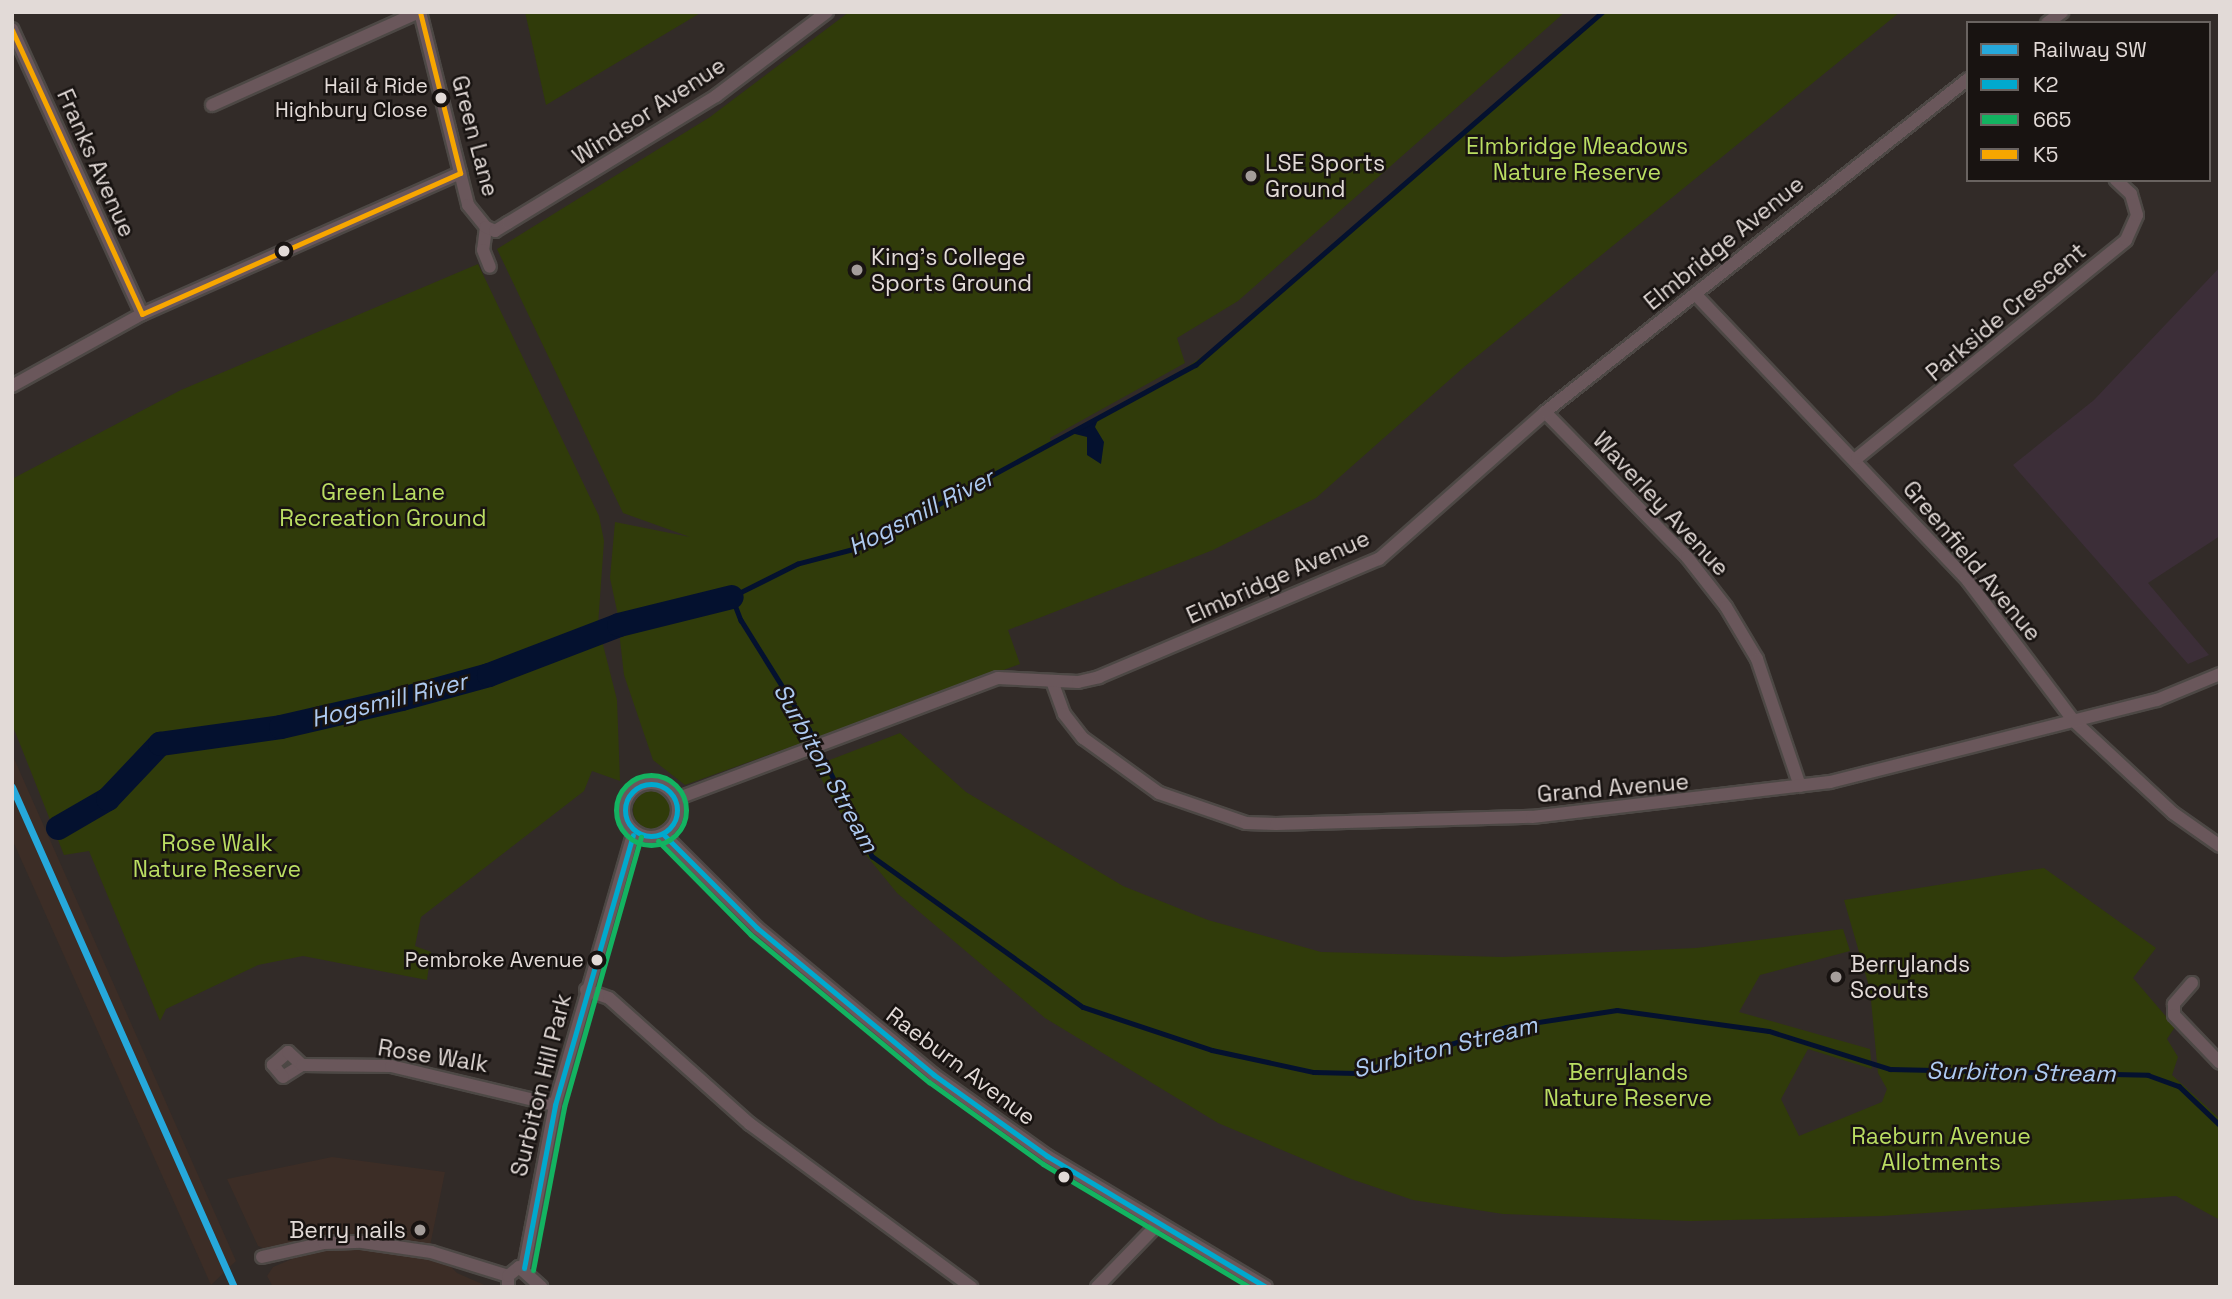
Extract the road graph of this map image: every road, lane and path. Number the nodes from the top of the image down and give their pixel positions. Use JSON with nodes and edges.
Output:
{"nodes":[{"id":1,"x":420,"y":12,"type":"edge"},
{"id":2,"x":827,"y":12,"type":"edge"},
{"id":3,"x":12,"y":29,"type":"edge"},
{"id":4,"x":1966,"y":81,"type":"edge"},
{"id":5,"x":212,"y":105,"type":"dead end"},
{"id":6,"x":460,"y":173,"type":"junction"},
{"id":7,"x":2118,"y":182,"type":"edge"},
{"id":8,"x":486,"y":226,"type":"junction"},
{"id":9,"x":490,"y":267,"type":"dead end"},
{"id":10,"x":1696,"y":296,"type":"junction"},
{"id":11,"x":142,"y":314,"type":"junction"},
{"id":12,"x":12,"y":386,"type":"edge"},
{"id":13,"x":1545,"y":412,"type":"junction"},
{"id":14,"x":1857,"y":458,"type":"junction"},
{"id":15,"x":2220,"y":674,"type":"edge"},
{"id":16,"x":1052,"y":681,"type":"junction"},
{"id":17,"x":2074,"y":721,"type":"junction"},
{"id":18,"x":1800,"y":786,"type":"junction"},
{"id":19,"x":676,"y":800,"type":"junction"},
{"id":20,"x":633,"y":835,"type":"junction"},
{"id":21,"x":664,"y":835,"type":"junction"},
{"id":22,"x":2220,"y":846,"type":"edge"},
{"id":23,"x":2192,"y":984,"type":"dead end"},
{"id":24,"x":586,"y":990,"type":"junction"},
{"id":25,"x":2220,"y":1063,"type":"edge"},
{"id":26,"x":302,"y":1065,"type":"dead end"},
{"id":27,"x":555,"y":1105,"type":"junction"},
{"id":28,"x":1157,"y":1225,"type":"junction"},
{"id":29,"x":262,"y":1257,"type":"dead end"},
{"id":30,"x":524,"y":1268,"type":"junction"},
{"id":31,"x":508,"y":1281,"type":"edge"},
{"id":32,"x":541,"y":1287,"type":"edge"},
{"id":33,"x":971,"y":1287,"type":"edge"},
{"id":34,"x":1097,"y":1287,"type":"edge"},
{"id":35,"x":1266,"y":1287,"type":"edge"}],
"edges":[{"from":1,"to":5,"type":"street"},
{"from":1,"to":6,"type":"street","name":"Green Lane"},
{"from":2,"to":8,"type":"street","name":"Windsor Avenue"},
{"from":3,"to":11,"type":"street","name":"Franks Avenue"},
{"from":4,"to":10,"type":"street","name":"Elmbridge Avenue"},
{"from":6,"to":8,"type":"street","name":"Green Lane"},
{"from":6,"to":11,"type":"street"},
{"from":7,"to":14,"type":"street","name":"Parkside Crescent"},
{"from":8,"to":9,"type":"street","name":"Green Lane"},
{"from":10,"to":13,"type":"street","name":"Elmbridge Avenue"},
{"from":10,"to":14,"type":"street","name":"Greenfield Avenue"},
{"from":11,"to":12,"type":"street"},
{"from":13,"to":16,"type":"street","name":"Elmbridge Avenue"},
{"from":13,"to":18,"type":"street","name":"Waverley Avenue"},
{"from":14,"to":17,"type":"street","name":"Greenfield Avenue"},
{"from":15,"to":17,"type":"street","name":"Grand Avenue"},
{"from":16,"to":18,"type":"street","name":"Grand Avenue"},
{"from":16,"to":19,"type":"street","name":"Elmbridge Avenue"},
{"from":17,"to":18,"type":"street","name":"Grand Avenue"},
{"from":17,"to":22,"type":"street","name":"Greenfield Avenue"},
{"from":19,"to":20,"type":"street"},
{"from":19,"to":21,"type":"street"},
{"from":20,"to":21,"type":"street"},
{"from":20,"to":24,"type":"street","name":"Surbiton Hill Park"},
{"from":21,"to":28,"type":"street","name":"Raeburn Avenue"},
{"from":23,"to":25,"type":"street"},
{"from":24,"to":27,"type":"street","name":"Surbiton Hill Park"},
{"from":24,"to":33,"type":"street"},
{"from":26,"to":27,"type":"street","name":"Rose Walk"},
{"from":27,"to":30,"type":"street","name":"Surbiton Hill Park"},
{"from":28,"to":34,"type":"street"},
{"from":28,"to":35,"type":"street","name":"Raeburn Avenue"},
{"from":29,"to":31,"type":"street"},
{"from":30,"to":31,"type":"street"},
{"from":30,"to":32,"type":"street"}]}
